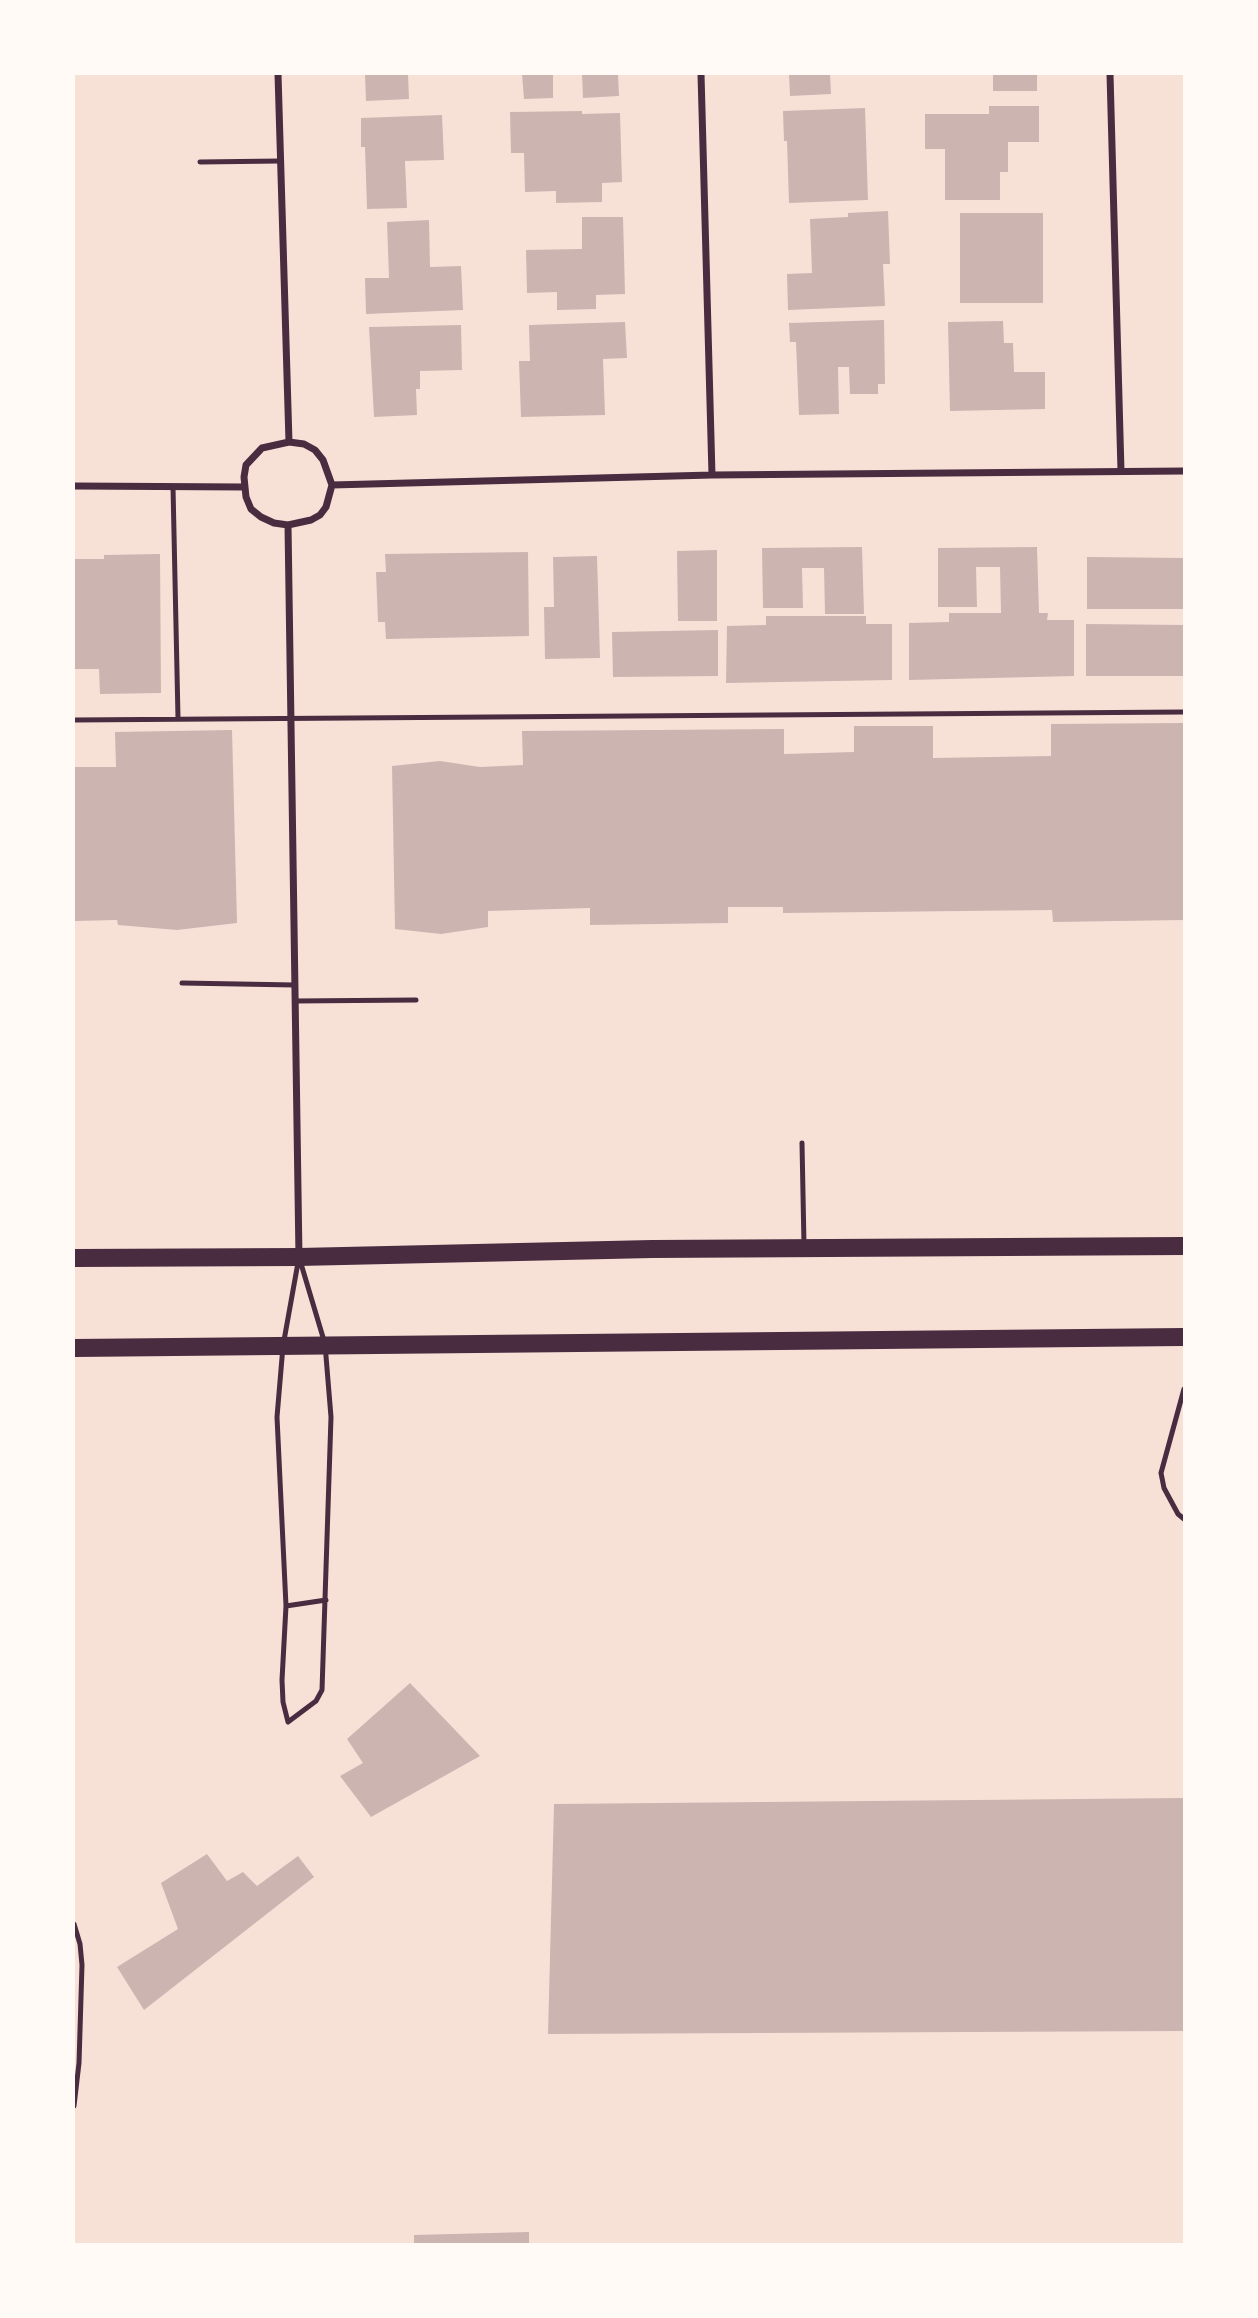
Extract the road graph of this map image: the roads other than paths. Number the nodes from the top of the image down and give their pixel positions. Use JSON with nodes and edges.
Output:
{"nodes":[{"id":1,"x":278,"y":74,"type":"edge"},
{"id":2,"x":701,"y":74,"type":"edge"},
{"id":3,"x":1110,"y":74,"type":"edge"},
{"id":4,"x":280,"y":161,"type":"junction"},
{"id":5,"x":200,"y":162,"type":"dead end"},
{"id":6,"x":289,"y":442,"type":"junction"},
{"id":7,"x":1121,"y":471,"type":"junction"},
{"id":8,"x":1185,"y":471,"type":"edge"},
{"id":9,"x":712,"y":475,"type":"junction"},
{"id":10,"x":332,"y":485,"type":"junction"},
{"id":11,"x":74,"y":486,"type":"edge"},
{"id":12,"x":173,"y":487,"type":"junction"},
{"id":13,"x":244,"y":487,"type":"junction"},
{"id":14,"x":288,"y":525,"type":"junction"},
{"id":15,"x":1185,"y":712,"type":"edge"},
{"id":16,"x":293,"y":717,"type":"junction"},
{"id":17,"x":178,"y":718,"type":"junction"},
{"id":18,"x":74,"y":720,"type":"edge"},
{"id":19,"x":182,"y":983,"type":"dead end"},
{"id":20,"x":295,"y":985,"type":"junction"},
{"id":21,"x":416,"y":1000,"type":"dead end"},
{"id":22,"x":295,"y":1001,"type":"junction"},
{"id":23,"x":802,"y":1143,"type":"dead end"},
{"id":24,"x":1185,"y":1246,"type":"edge"},
{"id":25,"x":804,"y":1250,"type":"junction"},
{"id":26,"x":299,"y":1257,"type":"junction"},
{"id":27,"x":74,"y":1258,"type":"edge"},
{"id":28,"x":1185,"y":1337,"type":"edge"},
{"id":29,"x":326,"y":1345,"type":"junction"},
{"id":30,"x":284,"y":1346,"type":"junction"},
{"id":31,"x":74,"y":1348,"type":"edge"},
{"id":32,"x":1185,"y":1389,"type":"edge"},
{"id":33,"x":1185,"y":1519,"type":"edge"},
{"id":34,"x":326,"y":1600,"type":"junction"},
{"id":35,"x":286,"y":1606,"type":"junction"},
{"id":36,"x":74,"y":1924,"type":"edge"},
{"id":37,"x":74,"y":2106,"type":"edge"}],
"edges":[{"from":1,"to":4,"type":"street"},
{"from":2,"to":9,"type":"street"},
{"from":3,"to":7,"type":"street"},
{"from":4,"to":5,"type":"lane"},
{"from":4,"to":6,"type":"street"},
{"from":6,"to":10,"type":"street"},
{"from":6,"to":13,"type":"street"},
{"from":7,"to":8,"type":"street"},
{"from":7,"to":9,"type":"street"},
{"from":9,"to":10,"type":"street"},
{"from":10,"to":14,"type":"street"},
{"from":11,"to":12,"type":"street"},
{"from":12,"to":13,"type":"street"},
{"from":12,"to":17,"type":"lane"},
{"from":13,"to":14,"type":"street"},
{"from":14,"to":16,"type":"street"},
{"from":15,"to":16,"type":"lane"},
{"from":16,"to":17,"type":"lane"},
{"from":16,"to":20,"type":"street"},
{"from":17,"to":18,"type":"lane"},
{"from":19,"to":20,"type":"lane"},
{"from":20,"to":22,"type":"street"},
{"from":21,"to":22,"type":"lane"},
{"from":22,"to":26,"type":"street"},
{"from":23,"to":25,"type":"lane"},
{"from":24,"to":25,"type":"main road"},
{"from":25,"to":26,"type":"main road"},
{"from":26,"to":27,"type":"main road"},
{"from":26,"to":29,"type":"lane"},
{"from":26,"to":30,"type":"lane"},
{"from":28,"to":29,"type":"main road"},
{"from":29,"to":30,"type":"main road"},
{"from":29,"to":34,"type":"lane"},
{"from":30,"to":31,"type":"main road"},
{"from":30,"to":35,"type":"lane"},
{"from":32,"to":33,"type":"lane"},
{"from":34,"to":35,"type":"lane"},
{"from":34,"to":35,"type":"lane"},
{"from":36,"to":37,"type":"lane"}]}
